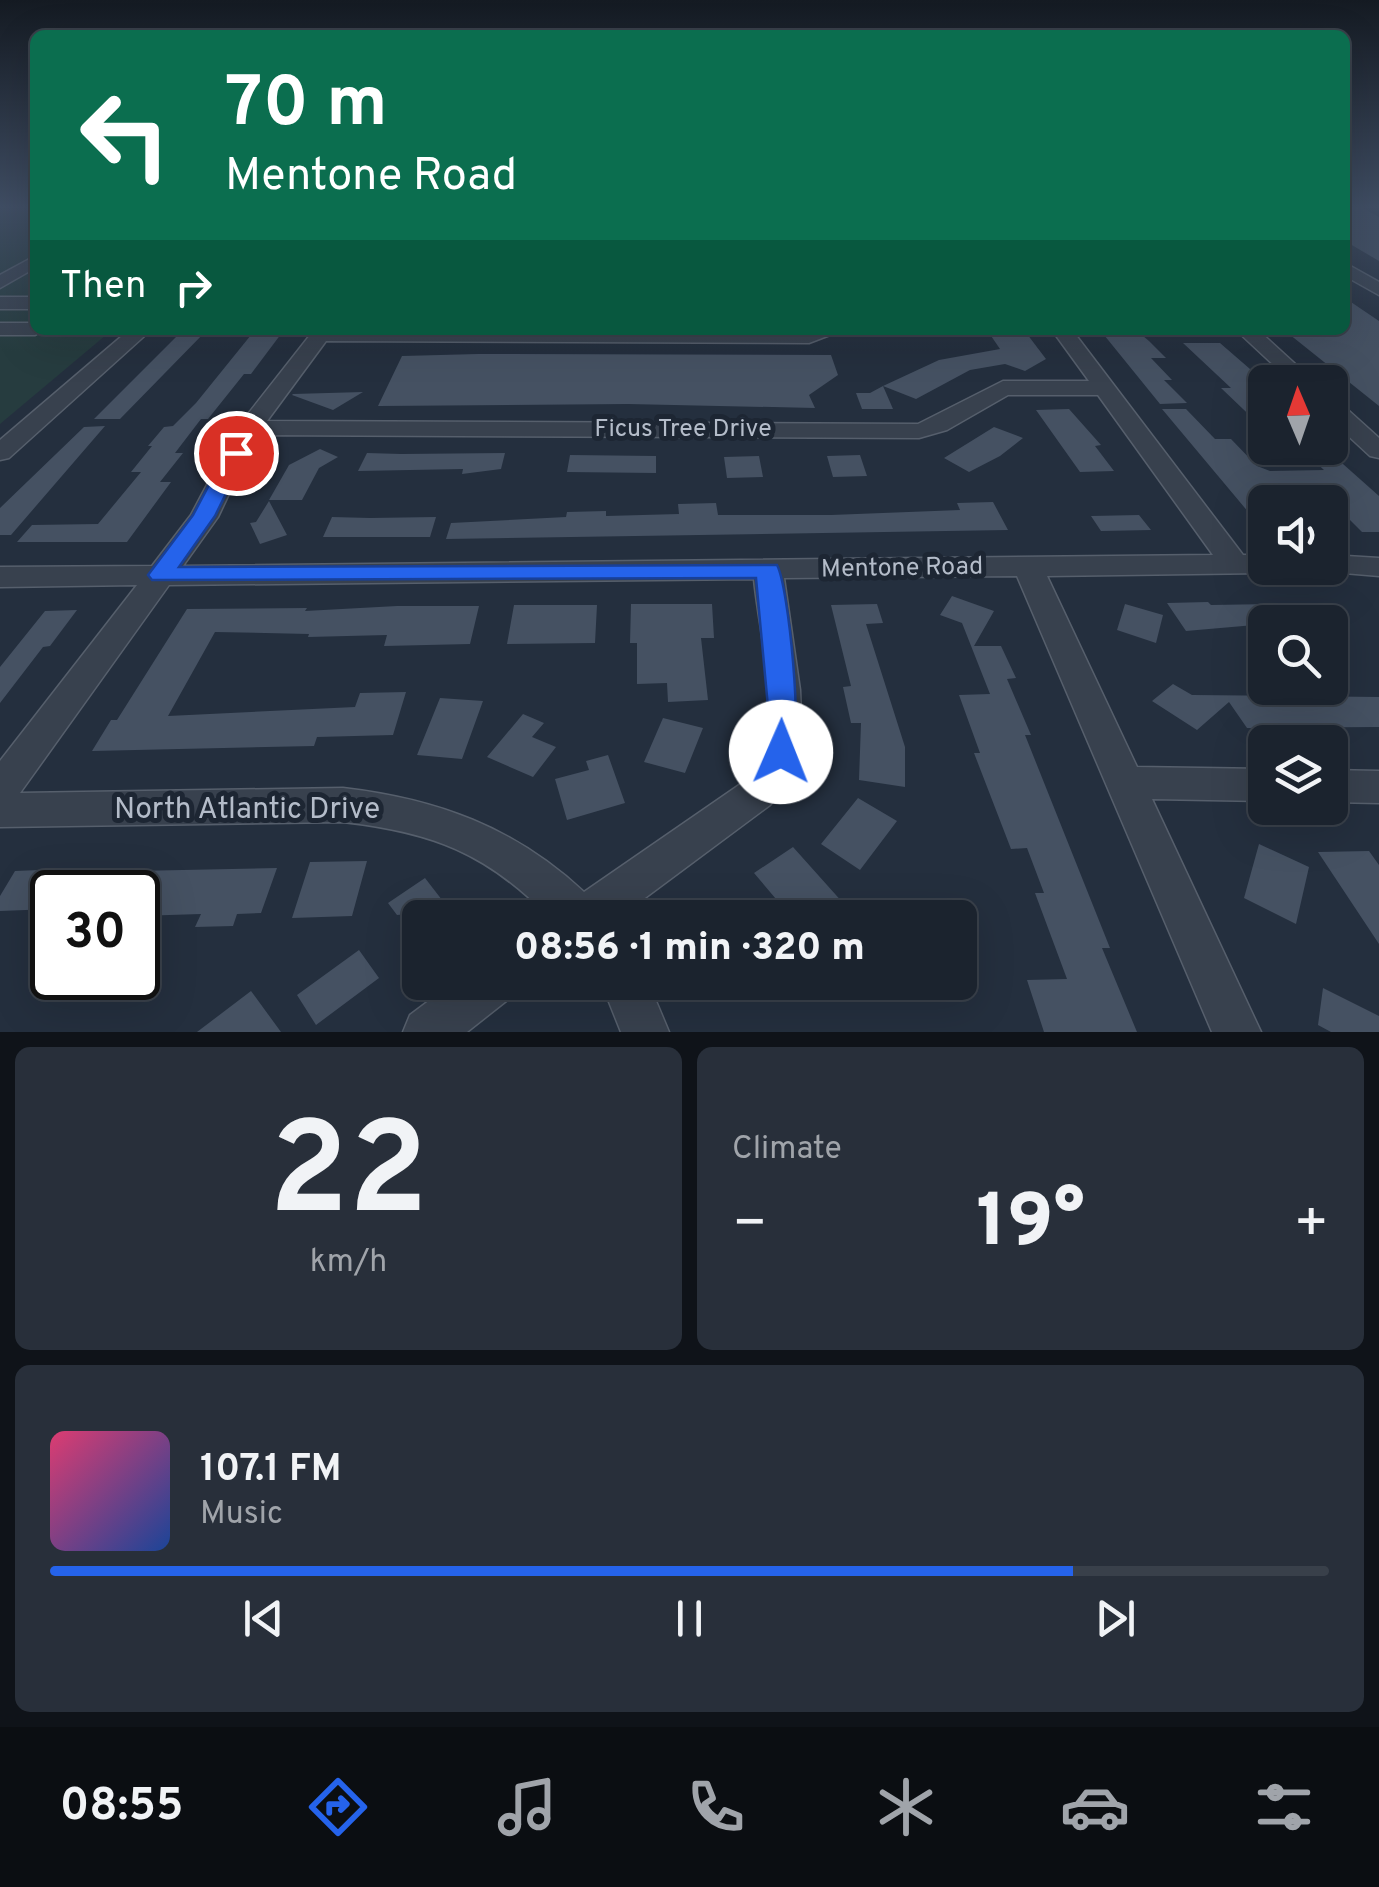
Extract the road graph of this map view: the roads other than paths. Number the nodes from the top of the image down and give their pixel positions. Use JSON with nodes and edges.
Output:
{"nodes":[{"id":1,"x":30,"y":264,"type":"edge"},
{"id":2,"x":1350,"y":271,"type":"edge"},
{"id":3,"x":0,"y":282,"type":"edge"},
{"id":4,"x":1379,"y":290,"type":"edge"},
{"id":5,"x":0,"y":303,"type":"edge"},
{"id":6,"x":30,"y":303,"type":"edge"},
{"id":7,"x":0,"y":329,"type":"edge"},
{"id":8,"x":30,"y":329,"type":"edge"},
{"id":9,"x":135,"y":335,"type":"edge"},
{"id":10,"x":320,"y":335,"type":"edge"},
{"id":11,"x":566,"y":335,"type":"edge"},
{"id":12,"x":817,"y":335,"type":"edge"},
{"id":13,"x":1066,"y":335,"type":"edge"},
{"id":14,"x":1252,"y":335,"type":"edge"},
{"id":15,"x":1285,"y":365,"type":"edge"},
{"id":16,"x":1105,"y":388,"type":"junction"},
{"id":17,"x":1348,"y":423,"type":"edge"},
{"id":18,"x":249,"y":428,"type":"junction"},
{"id":19,"x":1379,"y":451,"type":"edge"},
{"id":20,"x":0,"y":453,"type":"edge"},
{"id":21,"x":1234,"y":564,"type":"junction"},
{"id":22,"x":1248,"y":564,"type":"edge"},
{"id":23,"x":1348,"y":565,"type":"edge"},
{"id":24,"x":1028,"y":567,"type":"junction"},
{"id":25,"x":1379,"y":567,"type":"edge"},
{"id":26,"x":768,"y":570,"type":"junction"},
{"id":27,"x":161,"y":575,"type":"junction"},
{"id":28,"x":0,"y":577,"type":"edge"},
{"id":29,"x":1126,"y":784,"type":"junction"},
{"id":30,"x":1248,"y":785,"type":"edge"},
{"id":31,"x":1348,"y":786,"type":"edge"},
{"id":32,"x":1379,"y":787,"type":"edge"},
{"id":33,"x":0,"y":790,"type":"edge"},
{"id":34,"x":0,"y":810,"type":"edge"},
{"id":35,"x":564,"y":900,"type":"edge"},
{"id":36,"x":607,"y":900,"type":"edge"},
{"id":37,"x":470,"y":1000,"type":"edge"},
{"id":38,"x":631,"y":1000,"type":"edge"},
{"id":39,"x":427,"y":1032,"type":"edge"},
{"id":40,"x":644,"y":1032,"type":"edge"},
{"id":41,"x":1236,"y":1032,"type":"edge"}],
"edges":[{"from":1,"to":3,"type":"street"},
{"from":2,"to":4,"type":"street"},
{"from":5,"to":6,"type":"street"},
{"from":7,"to":8,"type":"street"},
{"from":9,"to":20,"type":"street"},
{"from":10,"to":18,"type":"street"},
{"from":11,"to":12,"type":"street"},
{"from":13,"to":16,"type":"street"},
{"from":14,"to":15,"type":"street"},
{"from":16,"to":18,"type":"street","name":"Ficus Tree Drive"},
{"from":16,"to":21,"type":"street"},
{"from":17,"to":19,"type":"street"},
{"from":18,"to":27,"type":"street"},
{"from":21,"to":22,"type":"street","name":"Mentone Road"},
{"from":21,"to":24,"type":"street","name":"Mentone Road"},
{"from":23,"to":25,"type":"street"},
{"from":24,"to":26,"type":"street","name":"Mentone Road"},
{"from":24,"to":29,"type":"street"},
{"from":26,"to":27,"type":"street","name":"Mentone Road"},
{"from":26,"to":36,"type":"street"},
{"from":27,"to":28,"type":"street","name":"Mentone Road"},
{"from":27,"to":33,"type":"street"},
{"from":29,"to":30,"type":"street"},
{"from":29,"to":41,"type":"street"},
{"from":31,"to":32,"type":"street"},
{"from":34,"to":35,"type":"street","name":"North Atlantic Drive"},
{"from":37,"to":39,"type":"street"},
{"from":38,"to":40,"type":"street"}]}
